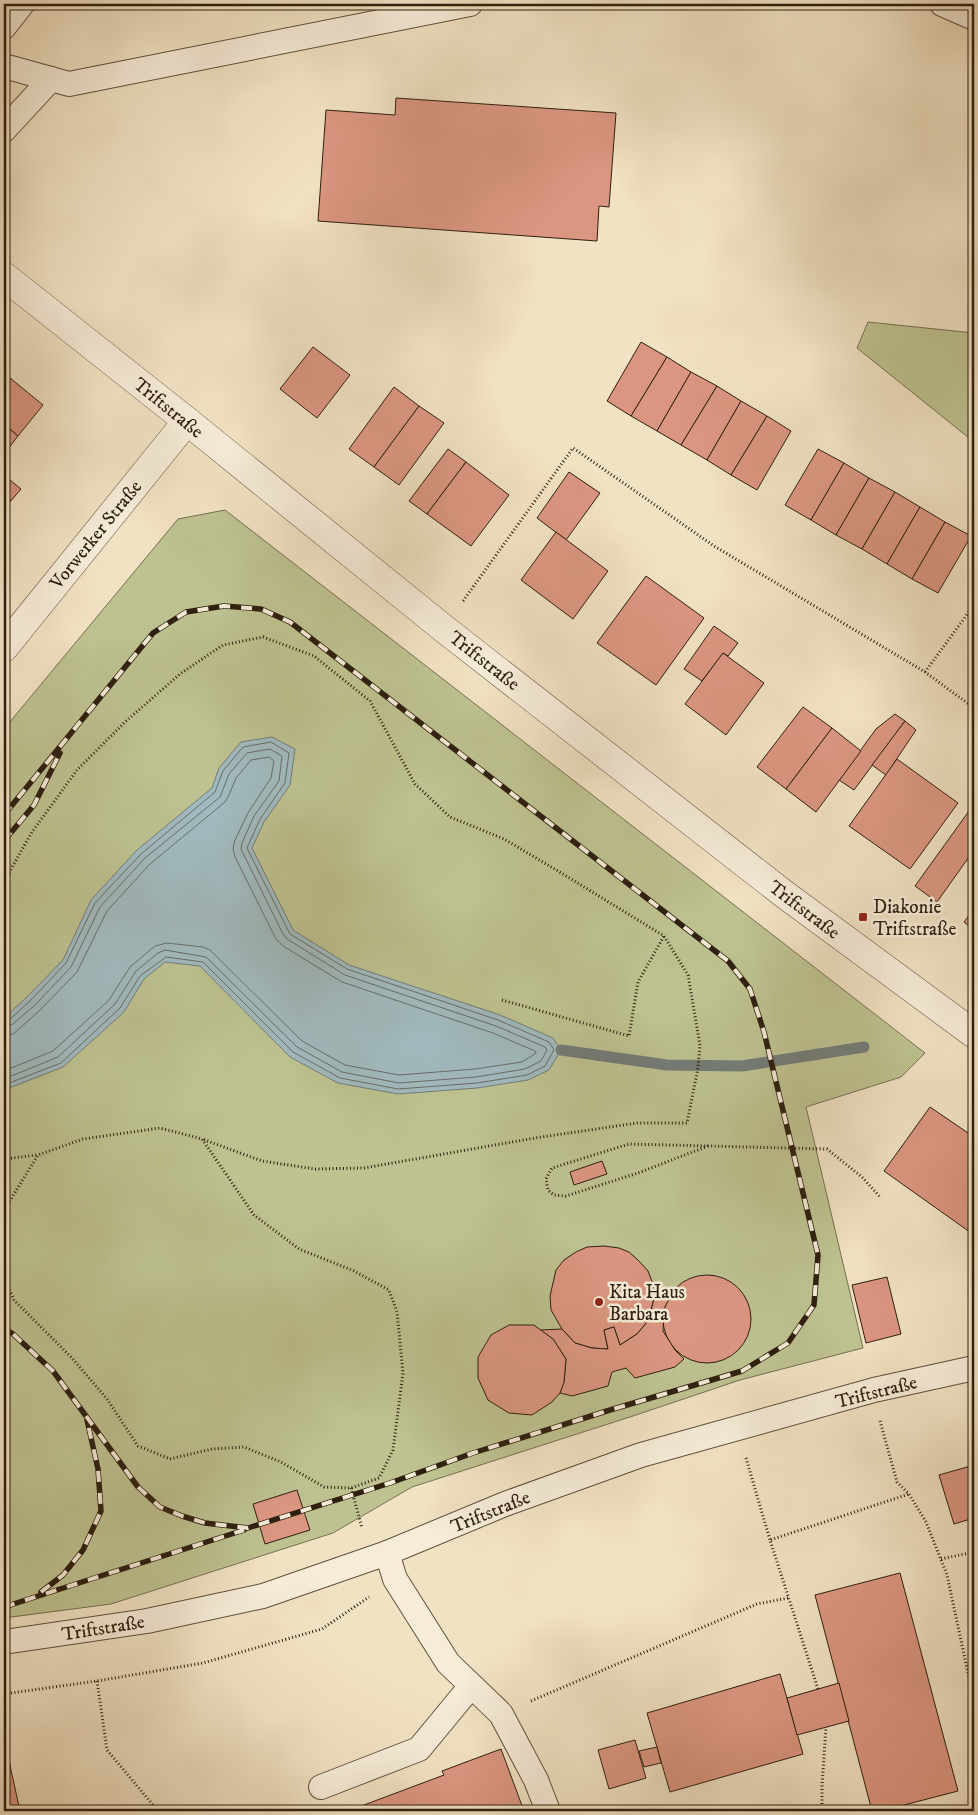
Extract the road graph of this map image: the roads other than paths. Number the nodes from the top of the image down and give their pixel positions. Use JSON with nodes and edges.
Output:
{"nodes":[{"id":1,"x":22,"y":4,"type":"edge"},
{"id":2,"x":470,"y":4,"type":"edge"},
{"id":3,"x":942,"y":4,"type":"edge"},
{"id":4,"x":974,"y":18,"type":"edge"},
{"id":5,"x":4,"y":27,"type":"edge"},
{"id":6,"x":4,"y":66,"type":"edge"},
{"id":7,"x":51,"y":79,"type":"junction"},
{"id":8,"x":4,"y":130,"type":"edge"},
{"id":9,"x":4,"y":276,"type":"edge"},
{"id":10,"x":187,"y":421,"type":"junction"},
{"id":11,"x":4,"y":648,"type":"edge"},
{"id":12,"x":974,"y":1034,"type":"edge"},
{"id":13,"x":974,"y":1368,"type":"edge"},
{"id":14,"x":379,"y":1555,"type":"junction"},
{"id":15,"x":4,"y":1642,"type":"edge"},
{"id":16,"x":471,"y":1686,"type":"junction"},
{"id":17,"x":321,"y":1787,"type":"dead end"},
{"id":18,"x":548,"y":1811,"type":"edge"}],
"edges":[{"from":1,"to":5,"type":"lane"},
{"from":2,"to":7,"type":"lane"},
{"from":3,"to":4,"type":"lane"},
{"from":6,"to":7,"type":"lane"},
{"from":7,"to":8,"type":"lane"},
{"from":9,"to":10,"type":"street","name":"Triftstraße"},
{"from":10,"to":11,"type":"street","name":"Vorwerker Straße"},
{"from":10,"to":12,"type":"street","name":"Triftstraße"},
{"from":13,"to":14,"type":"lane","name":"Triftstraße"},
{"from":14,"to":15,"type":"lane","name":"Triftstraße"},
{"from":14,"to":16,"type":"lane"},
{"from":16,"to":17,"type":"lane"},
{"from":16,"to":18,"type":"lane"}]}
